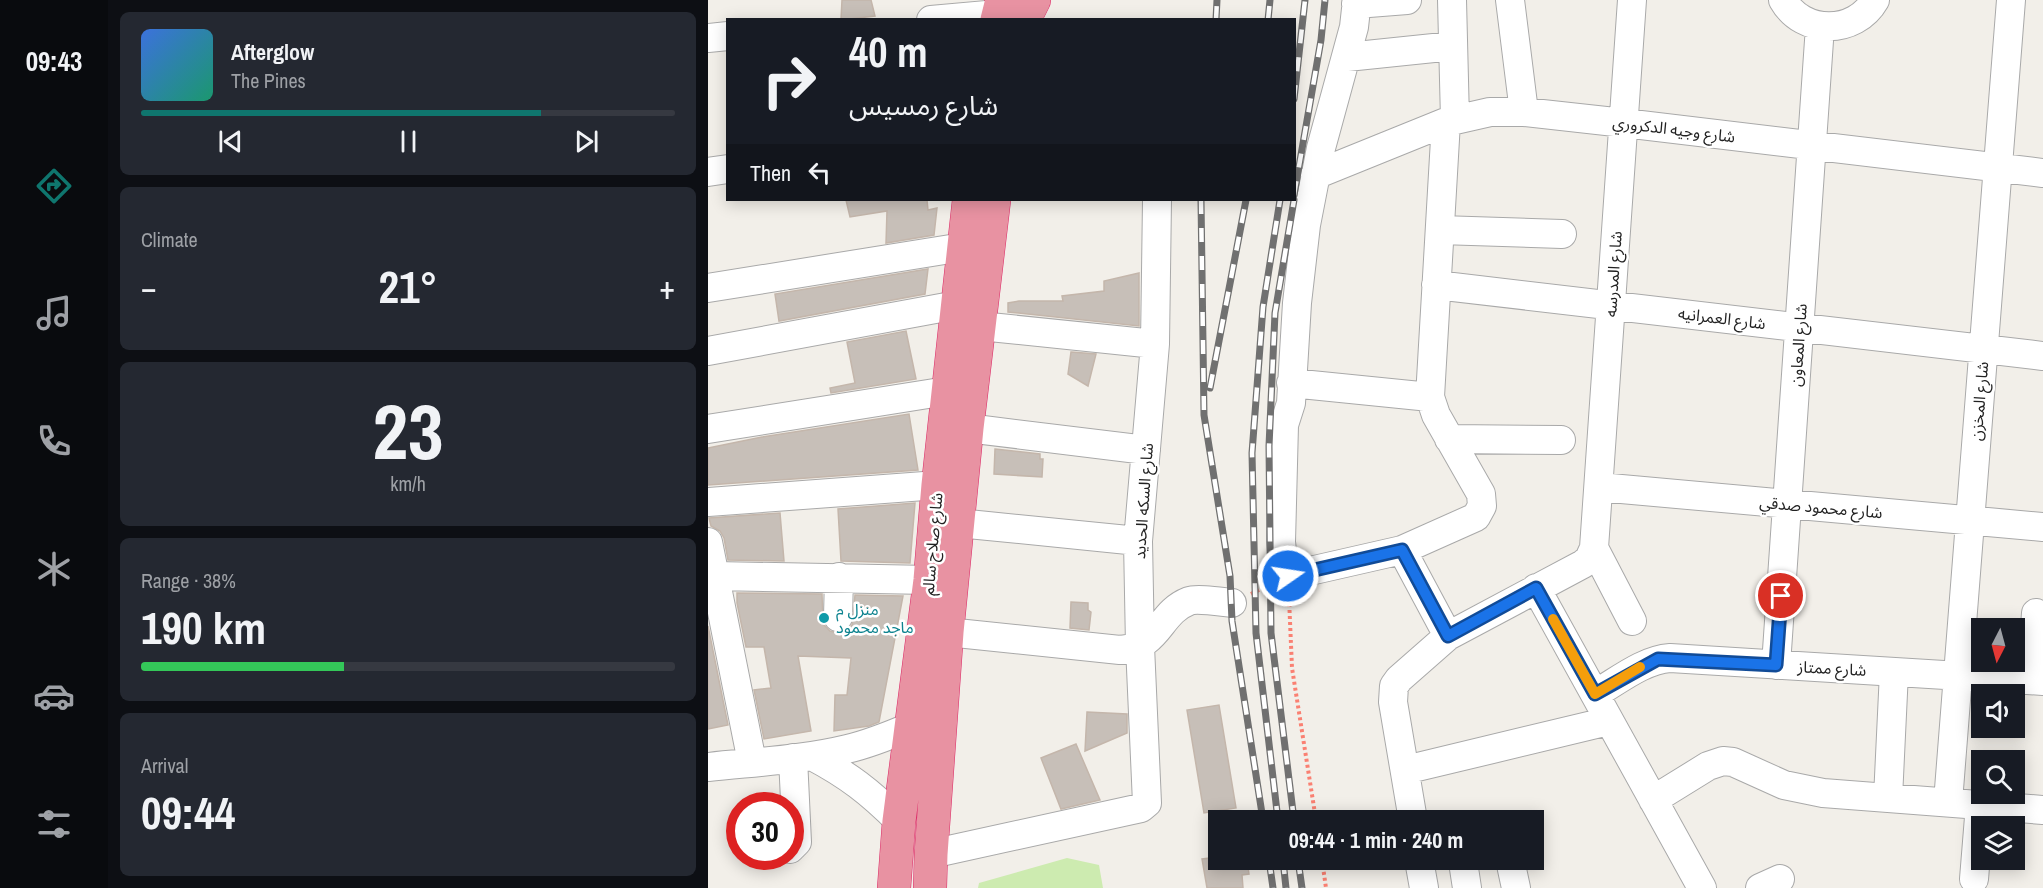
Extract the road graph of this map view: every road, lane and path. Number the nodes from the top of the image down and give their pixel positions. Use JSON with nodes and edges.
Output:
{"nodes":[{"id":1,"x":1407,"y":0,"type":"edge"},
{"id":2,"x":1452,"y":0,"type":"edge"},
{"id":3,"x":1510,"y":0,"type":"edge"},
{"id":4,"x":1632,"y":0,"type":"edge"},
{"id":5,"x":1783,"y":0,"type":"edge"},
{"id":6,"x":1875,"y":0,"type":"edge"},
{"id":7,"x":2011,"y":0,"type":"edge"},
{"id":8,"x":1357,"y":2,"type":"edge"},
{"id":9,"x":1016,"y":13,"type":"edge"},
{"id":10,"x":955,"y":18,"type":"edge"},
{"id":11,"x":1820,"y":26,"type":"junction"},
{"id":12,"x":726,"y":36,"type":"edge"},
{"id":13,"x":708,"y":38,"type":"edge"},
{"id":14,"x":1453,"y":46,"type":"junction"},
{"id":15,"x":1347,"y":57,"type":"junction"},
{"id":16,"x":1524,"y":112,"type":"junction"},
{"id":17,"x":1450,"y":121,"type":"junction"},
{"id":18,"x":1624,"y":123,"type":"junction"},
{"id":19,"x":1812,"y":146,"type":"junction"},
{"id":20,"x":726,"y":168,"type":"edge"},
{"id":21,"x":1998,"y":168,"type":"junction"},
{"id":22,"x":708,"y":172,"type":"edge"},
{"id":23,"x":2043,"y":173,"type":"edge"},
{"id":24,"x":1315,"y":175,"type":"junction"},
{"id":25,"x":969,"y":201,"type":"edge"},
{"id":26,"x":994,"y":201,"type":"edge"},
{"id":27,"x":1157,"y":201,"type":"edge"},
{"id":28,"x":1440,"y":230,"type":"junction"},
{"id":29,"x":1562,"y":234,"type":"dead end"},
{"id":30,"x":963,"y":247,"type":"junction"},
{"id":31,"x":1436,"y":285,"type":"junction"},
{"id":32,"x":708,"y":288,"type":"edge"},
{"id":33,"x":1611,"y":305,"type":"junction"},
{"id":34,"x":969,"y":316,"type":"junction"},
{"id":35,"x":1799,"y":328,"type":"junction"},
{"id":36,"x":1155,"y":344,"type":"junction"},
{"id":37,"x":1984,"y":350,"type":"junction"},
{"id":38,"x":708,"y":351,"type":"edge"},
{"id":39,"x":2043,"y":357,"type":"edge"},
{"id":40,"x":947,"y":391,"type":"junction"},
{"id":41,"x":1291,"y":393,"type":"junction"},
{"id":42,"x":1430,"y":397,"type":"junction"},
{"id":43,"x":967,"y":428,"type":"junction"},
{"id":44,"x":708,"y":429,"type":"edge"},
{"id":45,"x":1449,"y":439,"type":"junction"},
{"id":46,"x":1561,"y":440,"type":"dead end"},
{"id":47,"x":1146,"y":450,"type":"junction"},
{"id":48,"x":938,"y":485,"type":"junction"},
{"id":49,"x":1599,"y":487,"type":"junction"},
{"id":50,"x":708,"y":502,"type":"edge"},
{"id":51,"x":1787,"y":504,"type":"junction"},
{"id":52,"x":1970,"y":520,"type":"junction"},
{"id":53,"x":958,"y":523,"type":"junction"},
{"id":54,"x":2043,"y":527,"type":"edge"},
{"id":55,"x":708,"y":542,"type":"edge"},
{"id":56,"x":1138,"y":542,"type":"junction"},
{"id":57,"x":1594,"y":548,"type":"junction"},
{"id":58,"x":1402,"y":550,"type":"junction"},
{"id":59,"x":715,"y":576,"type":"junction"},
{"id":60,"x":1288,"y":576,"type":"junction"},
{"id":61,"x":839,"y":577,"type":"junction"},
{"id":62,"x":930,"y":580,"type":"junction"},
{"id":63,"x":1536,"y":588,"type":"junction"},
{"id":64,"x":1232,"y":603,"type":"joint"},
{"id":65,"x":2036,"y":614,"type":"dead end"},
{"id":66,"x":838,"y":617,"type":"dead end"},
{"id":67,"x":1632,"y":621,"type":"dead end"},
{"id":68,"x":947,"y":632,"type":"junction"},
{"id":69,"x":1448,"y":636,"type":"junction"},
{"id":70,"x":1140,"y":646,"type":"junction"},
{"id":71,"x":1776,"y":665,"type":"junction"},
{"id":72,"x":1894,"y":672,"type":"junction"},
{"id":73,"x":1958,"y":676,"type":"junction"},
{"id":74,"x":2037,"y":680,"type":"edge"},
{"id":75,"x":1595,"y":694,"type":"junction"},
{"id":76,"x":1609,"y":721,"type":"junction"},
{"id":77,"x":912,"y":726,"type":"junction"},
{"id":78,"x":803,"y":757,"type":"junction"},
{"id":79,"x":752,"y":762,"type":"junction"},
{"id":80,"x":708,"y":767,"type":"edge"},
{"id":81,"x":1405,"y":770,"type":"junction"},
{"id":82,"x":801,"y":792,"type":"edge"},
{"id":83,"x":1888,"y":798,"type":"junction"},
{"id":84,"x":1653,"y":800,"type":"junction"},
{"id":85,"x":1948,"y":802,"type":"junction"},
{"id":86,"x":1980,"y":805,"type":"junction"},
{"id":87,"x":1314,"y":810,"type":"edge"},
{"id":88,"x":1411,"y":810,"type":"edge"},
{"id":89,"x":2043,"y":810,"type":"edge"},
{"id":90,"x":899,"y":820,"type":"junction"},
{"id":91,"x":931,"y":854,"type":"junction"},
{"id":92,"x":1323,"y":870,"type":"edge"},
{"id":93,"x":1421,"y":870,"type":"edge"},
{"id":94,"x":1512,"y":870,"type":"edge"},
{"id":95,"x":1974,"y":879,"type":"dead end"},
{"id":96,"x":894,"y":888,"type":"edge"},
{"id":97,"x":930,"y":888,"type":"edge"},
{"id":98,"x":1326,"y":888,"type":"edge"},
{"id":99,"x":1424,"y":888,"type":"edge"},
{"id":100,"x":1516,"y":888,"type":"edge"},
{"id":101,"x":1701,"y":888,"type":"edge"}],
"edges":[{"from":1,"to":8,"type":"street"},
{"from":2,"to":14,"type":"street"},
{"from":3,"to":16,"type":"street"},
{"from":4,"to":18,"type":"street","name":"شارع المدرسه"},
{"from":5,"to":11,"type":"street"},
{"from":6,"to":11,"type":"street"},
{"from":7,"to":21,"type":"street","name":"شارع المخزن"},
{"from":8,"to":15,"type":"street"},
{"from":9,"to":10,"type":"street"},
{"from":11,"to":19,"type":"street","name":"شارع المعاون"},
{"from":12,"to":13,"type":"street"},
{"from":14,"to":15,"type":"street"},
{"from":14,"to":17,"type":"street"},
{"from":15,"to":24,"type":"street"},
{"from":16,"to":17,"type":"street","name":"شارع وجيه الدكروري"},
{"from":16,"to":18,"type":"street","name":"شارع وجيه الدكروري"},
{"from":17,"to":24,"type":"street","name":"شارع وجيه الدكروري"},
{"from":17,"to":28,"type":"street"},
{"from":18,"to":19,"type":"street","name":"شارع وجيه الدكروري"},
{"from":18,"to":33,"type":"street","name":"شارع المدرسه"},
{"from":19,"to":21,"type":"street","name":"شارع وجيه الدكروري"},
{"from":19,"to":35,"type":"street","name":"شارع المعاون"},
{"from":20,"to":22,"type":"street"},
{"from":21,"to":23,"type":"street","name":"شارع وجيه الدكروري"},
{"from":21,"to":37,"type":"street","name":"شارع المخزن"},
{"from":24,"to":41,"type":"street"},
{"from":25,"to":30,"type":"highway","name":"شارع صلاح سالم"},
{"from":26,"to":34,"type":"highway","name":"شارع صلاح سالم"},
{"from":27,"to":36,"type":"street","name":"شارع السكه الحديد"},
{"from":28,"to":29,"type":"street"},
{"from":28,"to":31,"type":"street"},
{"from":30,"to":32,"type":"street"},
{"from":30,"to":34,"type":"highway","name":"شارع صلاح سالم"},
{"from":31,"to":33,"type":"street","name":"شارع العمرانيه"},
{"from":31,"to":42,"type":"street"},
{"from":33,"to":35,"type":"street","name":"شارع العمرانيه"},
{"from":33,"to":49,"type":"street","name":"شارع المدرسه"},
{"from":34,"to":36,"type":"street"},
{"from":34,"to":38,"type":"street"},
{"from":34,"to":40,"type":"highway","name":"شارع صلاح سالم"},
{"from":34,"to":43,"type":"highway","name":"شارع صلاح سالم"},
{"from":35,"to":37,"type":"street","name":"شارع العمرانيه"},
{"from":35,"to":51,"type":"street","name":"شارع المعاون"},
{"from":36,"to":47,"type":"street","name":"شارع السكه الحديد"},
{"from":37,"to":39,"type":"street","name":"شارع العمرانيه"},
{"from":37,"to":52,"type":"street","name":"شارع المخزن"},
{"from":40,"to":44,"type":"street"},
{"from":40,"to":48,"type":"highway","name":"شارع صلاح سالم"},
{"from":41,"to":42,"type":"street"},
{"from":41,"to":60,"type":"street"},
{"from":42,"to":45,"type":"street"},
{"from":43,"to":47,"type":"street"},
{"from":43,"to":53,"type":"highway","name":"شارع صلاح سالم"},
{"from":45,"to":46,"type":"street"},
{"from":45,"to":58,"type":"street"},
{"from":47,"to":56,"type":"street","name":"شارع السكه الحديد"},
{"from":48,"to":50,"type":"street"},
{"from":48,"to":62,"type":"highway","name":"شارع صلاح سالم"},
{"from":49,"to":51,"type":"street","name":"شارع محمود صدقي"},
{"from":49,"to":57,"type":"street","name":"شارع المدرسه"},
{"from":51,"to":52,"type":"street","name":"شارع محمود صدقي"},
{"from":51,"to":71,"type":"street","name":"شارع المعاون"},
{"from":52,"to":54,"type":"street","name":"شارع محمود صدقي"},
{"from":52,"to":73,"type":"street","name":"شارع المخزن"},
{"from":53,"to":56,"type":"street"},
{"from":53,"to":68,"type":"highway","name":"شارع صلاح سالم"},
{"from":55,"to":59,"type":"street"},
{"from":56,"to":70,"type":"street","name":"شارع السكه الحديد"},
{"from":57,"to":63,"type":"street"},
{"from":57,"to":67,"type":"street"},
{"from":58,"to":60,"type":"street"},
{"from":58,"to":69,"type":"street"},
{"from":59,"to":61,"type":"street"},
{"from":59,"to":79,"type":"street"},
{"from":60,"to":64,"type":"path"},
{"from":60,"to":87,"type":"path"},
{"from":61,"to":62,"type":"street"},
{"from":61,"to":66,"type":"street"},
{"from":62,"to":77,"type":"highway","name":"شارع صلاح سالم"},
{"from":63,"to":69,"type":"street"},
{"from":63,"to":75,"type":"street"},
{"from":64,"to":70,"type":"street"},
{"from":65,"to":74,"type":"street"},
{"from":68,"to":70,"type":"street"},
{"from":68,"to":91,"type":"highway","name":"شارع صلاح سالم"},
{"from":69,"to":81,"type":"street"},
{"from":70,"to":91,"type":"street","name":"شارع السكه الحديد"},
{"from":71,"to":72,"type":"street","name":"شارع ممتاز"},
{"from":71,"to":75,"type":"street","name":"شارع ممتاز"},
{"from":72,"to":73,"type":"street","name":"شارع ممتاز"},
{"from":72,"to":83,"type":"street"},
{"from":73,"to":74,"type":"street","name":"شارع ممتاز"},
{"from":73,"to":85,"type":"street","name":"شارع المخزن"},
{"from":75,"to":76,"type":"street"},
{"from":76,"to":81,"type":"street"},
{"from":76,"to":84,"type":"street"},
{"from":77,"to":78,"type":"street"},
{"from":77,"to":90,"type":"highway","name":"شارع صلاح سالم"},
{"from":78,"to":79,"type":"street"},
{"from":78,"to":82,"type":"street"},
{"from":78,"to":90,"type":"street"},
{"from":79,"to":80,"type":"street"},
{"from":81,"to":88,"type":"street"},
{"from":83,"to":84,"type":"street"},
{"from":83,"to":85,"type":"street"},
{"from":84,"to":101,"type":"street"},
{"from":85,"to":86,"type":"street"},
{"from":86,"to":89,"type":"street"},
{"from":86,"to":95,"type":"street"},
{"from":90,"to":96,"type":"highway","name":"شارع صلاح سالم"},
{"from":91,"to":97,"type":"highway","name":"شارع صلاح سالم"},
{"from":92,"to":98,"type":"path"},
{"from":93,"to":99,"type":"street"},
{"from":94,"to":100,"type":"street"}]}
